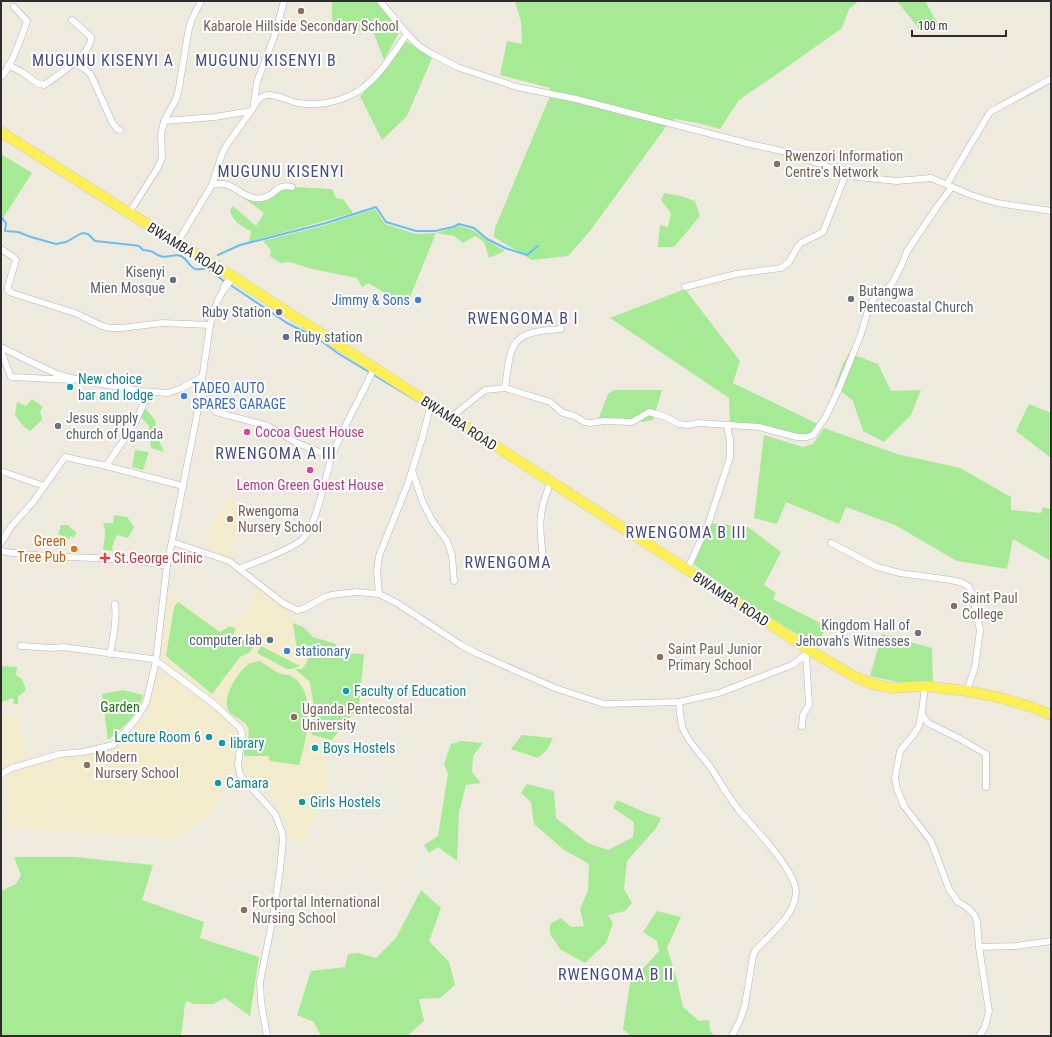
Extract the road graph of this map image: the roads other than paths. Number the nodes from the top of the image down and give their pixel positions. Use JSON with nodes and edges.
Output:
{"nodes":[{"id":1,"x":201,"y":1,"type":"edge"},
{"id":2,"x":284,"y":1,"type":"edge"},
{"id":3,"x":380,"y":1,"type":"edge"},
{"id":4,"x":14,"y":7,"type":"dead end"},
{"id":5,"x":72,"y":20,"type":"dead end"},
{"id":6,"x":407,"y":34,"type":"junction"},
{"id":7,"x":75,"y":62,"type":"junction"},
{"id":8,"x":8,"y":65,"type":"junction"},
{"id":9,"x":1,"y":77,"type":"edge"},
{"id":10,"x":1051,"y":79,"type":"edge"},
{"id":11,"x":252,"y":109,"type":"junction"},
{"id":12,"x":164,"y":121,"type":"junction"},
{"id":13,"x":120,"y":130,"type":"dead end"},
{"id":14,"x":1,"y":132,"type":"edge"},
{"id":15,"x":846,"y":174,"type":"junction"},
{"id":16,"x":212,"y":184,"type":"junction"},
{"id":17,"x":950,"y":186,"type":"junction"},
{"id":18,"x":292,"y":187,"type":"dead end"},
{"id":19,"x":1051,"y":211,"type":"edge"},
{"id":20,"x":129,"y":213,"type":"junction"},
{"id":21,"x":177,"y":243,"type":"junction"},
{"id":22,"x":1,"y":249,"type":"edge"},
{"id":23,"x":232,"y":277,"type":"junction"},
{"id":24,"x":225,"y":287,"type":"joint"},
{"id":25,"x":685,"y":287,"type":"dead end"},
{"id":26,"x":210,"y":325,"type":"junction"},
{"id":27,"x":561,"y":329,"type":"dead end"},
{"id":28,"x":1,"y":347,"type":"edge"},
{"id":29,"x":1,"y":351,"type":"edge"},
{"id":30,"x":374,"y":368,"type":"junction"},
{"id":31,"x":202,"y":377,"type":"junction"},
{"id":32,"x":79,"y":380,"type":"junction"},
{"id":33,"x":505,"y":388,"type":"junction"},
{"id":34,"x":149,"y":392,"type":"junction"},
{"id":35,"x":201,"y":392,"type":"junction"},
{"id":36,"x":431,"y":404,"type":"junction"},
{"id":37,"x":450,"y":418,"type":"junction"},
{"id":38,"x":727,"y":426,"type":"junction"},
{"id":39,"x":332,"y":457,"type":"junction"},
{"id":40,"x":106,"y":466,"type":"junction"},
{"id":41,"x":412,"y":470,"type":"junction"},
{"id":42,"x":1,"y":471,"type":"edge"},
{"id":43,"x":552,"y":482,"type":"junction"},
{"id":44,"x":44,"y":486,"type":"junction"},
{"id":45,"x":183,"y":486,"type":"junction"},
{"id":46,"x":172,"y":542,"type":"junction"},
{"id":47,"x":1,"y":543,"type":"edge"},
{"id":48,"x":831,"y":543,"type":"dead end"},
{"id":49,"x":1,"y":551,"type":"edge"},
{"id":50,"x":167,"y":566,"type":"junction"},
{"id":51,"x":544,"y":566,"type":"dead end"},
{"id":52,"x":240,"y":568,"type":"junction"},
{"id":53,"x":687,"y":570,"type":"junction"},
{"id":54,"x":454,"y":581,"type":"dead end"},
{"id":55,"x":379,"y":594,"type":"junction"},
{"id":56,"x":115,"y":604,"type":"dead end"},
{"id":57,"x":21,"y":646,"type":"dead end"},
{"id":58,"x":808,"y":653,"type":"junction"},
{"id":59,"x":110,"y":654,"type":"junction"},
{"id":60,"x":156,"y":660,"type":"junction"},
{"id":61,"x":925,"y":686,"type":"junction"},
{"id":62,"x":967,"y":691,"type":"junction"},
{"id":63,"x":679,"y":702,"type":"junction"},
{"id":64,"x":922,"y":715,"type":"junction"},
{"id":65,"x":1051,"y":715,"type":"edge"},
{"id":66,"x":802,"y":726,"type":"dead end"},
{"id":67,"x":1,"y":774,"type":"edge"},
{"id":68,"x":986,"y":788,"type":"dead end"},
{"id":69,"x":1051,"y":941,"type":"edge"},
{"id":70,"x":979,"y":947,"type":"junction"},
{"id":71,"x":267,"y":1036,"type":"edge"},
{"id":72,"x":732,"y":1036,"type":"edge"},
{"id":73,"x":979,"y":1036,"type":"edge"}],
"edges":[{"from":1,"to":12,"type":"street"},
{"from":2,"to":11,"type":"street"},
{"from":3,"to":6,"type":"street"},
{"from":4,"to":8,"type":"street"},
{"from":5,"to":7,"type":"street"},
{"from":6,"to":11,"type":"street"},
{"from":6,"to":15,"type":"street"},
{"from":7,"to":8,"type":"street"},
{"from":7,"to":13,"type":"street"},
{"from":8,"to":9,"type":"street"},
{"from":10,"to":17,"type":"street"},
{"from":11,"to":12,"type":"street"},
{"from":11,"to":16,"type":"street"},
{"from":12,"to":20,"type":"street"},
{"from":14,"to":20,"type":"main road","name":"BWAMBA ROAD"},
{"from":15,"to":17,"type":"street"},
{"from":15,"to":25,"type":"street"},
{"from":16,"to":18,"type":"street"},
{"from":16,"to":21,"type":"street"},
{"from":17,"to":19,"type":"street"},
{"from":17,"to":38,"type":"street"},
{"from":20,"to":21,"type":"main road","name":"BWAMBA ROAD"},
{"from":21,"to":23,"type":"main road","name":"BWAMBA ROAD"},
{"from":22,"to":26,"type":"street"},
{"from":23,"to":24,"type":"street"},
{"from":23,"to":30,"type":"main road","name":"BWAMBA ROAD"},
{"from":24,"to":26,"type":"street"},
{"from":26,"to":31,"type":"street"},
{"from":27,"to":33,"type":"street"},
{"from":28,"to":32,"type":"street"},
{"from":29,"to":32,"type":"street"},
{"from":30,"to":36,"type":"main road","name":"BWAMBA ROAD"},
{"from":30,"to":39,"type":"street"},
{"from":31,"to":34,"type":"street"},
{"from":31,"to":35,"type":"street"},
{"from":32,"to":34,"type":"street"},
{"from":33,"to":37,"type":"street"},
{"from":33,"to":38,"type":"street"},
{"from":34,"to":40,"type":"street"},
{"from":35,"to":39,"type":"street"},
{"from":35,"to":45,"type":"street"},
{"from":36,"to":37,"type":"main road","name":"BWAMBA ROAD"},
{"from":36,"to":41,"type":"street"},
{"from":37,"to":43,"type":"main road","name":"BWAMBA ROAD"},
{"from":38,"to":53,"type":"street"},
{"from":39,"to":52,"type":"street"},
{"from":40,"to":44,"type":"street"},
{"from":40,"to":45,"type":"street"},
{"from":41,"to":54,"type":"street"},
{"from":41,"to":55,"type":"street"},
{"from":42,"to":44,"type":"street"},
{"from":43,"to":51,"type":"street"},
{"from":43,"to":53,"type":"main road","name":"BWAMBA ROAD"},
{"from":44,"to":47,"type":"street"},
{"from":45,"to":46,"type":"street"},
{"from":46,"to":50,"type":"street"},
{"from":46,"to":52,"type":"street"},
{"from":48,"to":62,"type":"street"},
{"from":49,"to":50,"type":"street"},
{"from":50,"to":60,"type":"street"},
{"from":52,"to":55,"type":"street"},
{"from":53,"to":58,"type":"main road","name":"BWAMBA ROAD"},
{"from":55,"to":63,"type":"street"},
{"from":56,"to":59,"type":"street"},
{"from":57,"to":59,"type":"street"},
{"from":58,"to":61,"type":"main road","name":"BWAMBA ROAD"},
{"from":58,"to":63,"type":"street"},
{"from":58,"to":66,"type":"street"},
{"from":59,"to":60,"type":"street"},
{"from":60,"to":67,"type":"street"},
{"from":60,"to":71,"type":"street"},
{"from":61,"to":62,"type":"main road","name":"BWAMBA ROAD"},
{"from":61,"to":64,"type":"street"},
{"from":62,"to":65,"type":"main road","name":"BWAMBA ROAD"},
{"from":63,"to":72,"type":"street"},
{"from":64,"to":68,"type":"street"},
{"from":64,"to":70,"type":"street"},
{"from":69,"to":70,"type":"street"},
{"from":70,"to":73,"type":"street"}]}
